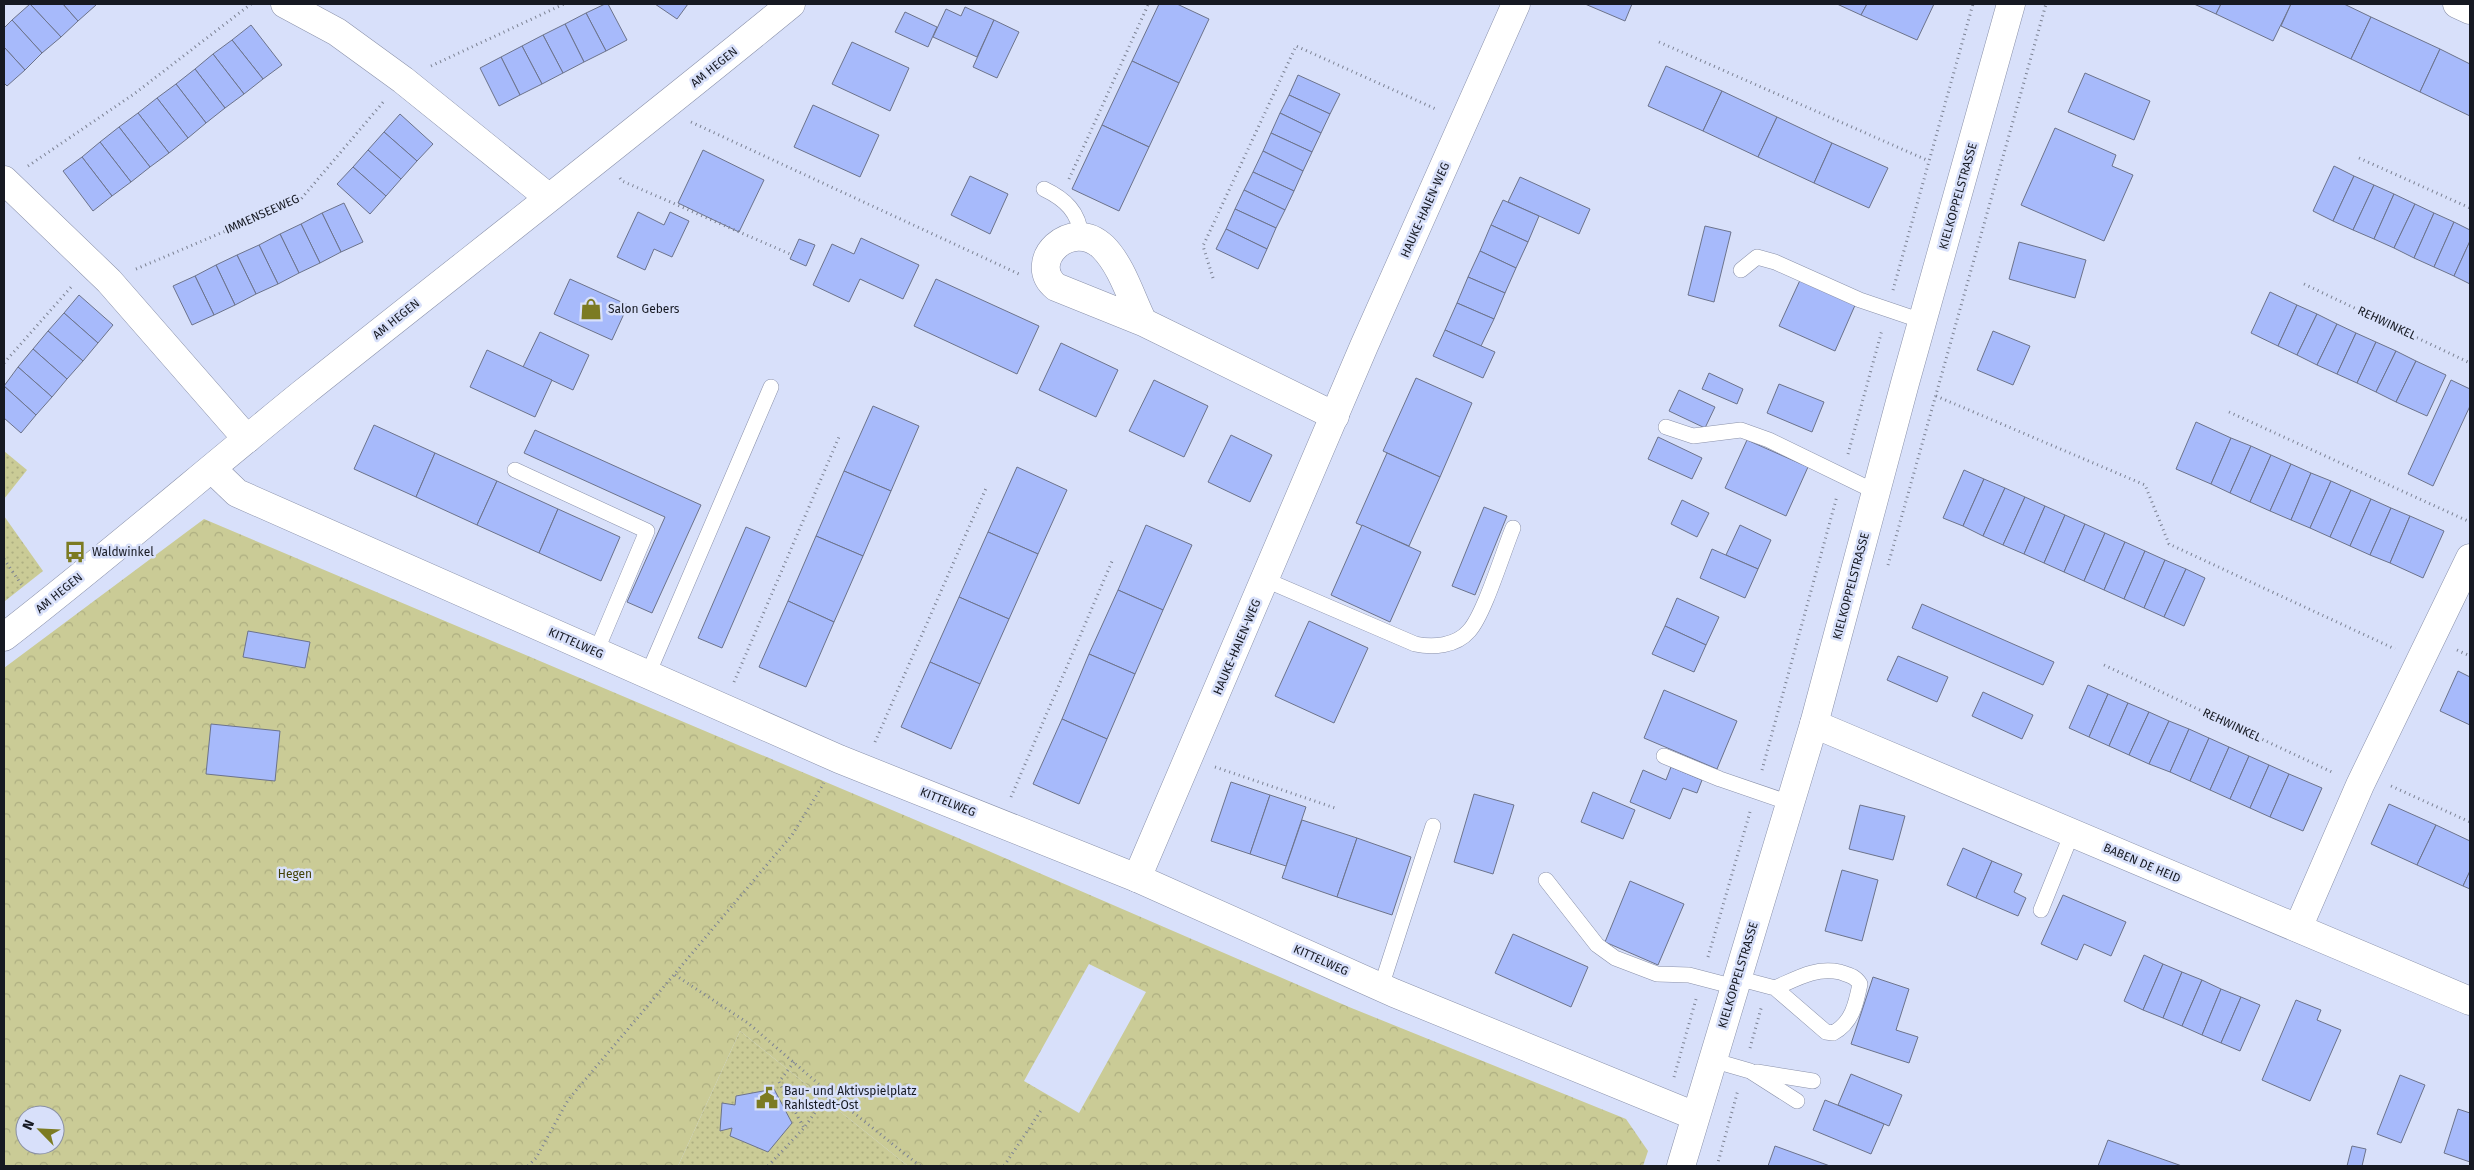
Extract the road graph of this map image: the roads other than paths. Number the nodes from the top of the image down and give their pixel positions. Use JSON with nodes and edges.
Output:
{"nodes":[{"id":1,"x":285,"y":4,"type":"edge"},
{"id":2,"x":791,"y":4,"type":"edge"},
{"id":3,"x":1516,"y":4,"type":"edge"},
{"id":4,"x":2011,"y":4,"type":"edge"},
{"id":5,"x":2457,"y":4,"type":"edge"},
{"id":6,"x":2470,"y":10,"type":"edge"},
{"id":7,"x":4,"y":181,"type":"edge"},
{"id":8,"x":1044,"y":189,"type":"dead end"},
{"id":9,"x":548,"y":197,"type":"junction"},
{"id":10,"x":1081,"y":236,"type":"junction"},
{"id":11,"x":1741,"y":270,"type":"dead end"},
{"id":12,"x":1922,"y":321,"type":"junction"},
{"id":13,"x":1143,"y":322,"type":"junction"},
{"id":14,"x":771,"y":387,"type":"dead end"},
{"id":15,"x":1335,"y":416,"type":"junction"},
{"id":16,"x":1666,"y":428,"type":"dead end"},
{"id":17,"x":247,"y":438,"type":"junction"},
{"id":18,"x":212,"y":469,"type":"junction"},
{"id":19,"x":515,"y":470,"type":"dead end"},
{"id":20,"x":1876,"y":492,"type":"junction"},
{"id":21,"x":1513,"y":528,"type":"dead end"},
{"id":22,"x":2470,"y":558,"type":"edge"},
{"id":23,"x":1266,"y":580,"type":"junction"},
{"id":24,"x":4,"y":637,"type":"edge"},
{"id":25,"x":596,"y":652,"type":"junction"},
{"id":26,"x":648,"y":674,"type":"junction"},
{"id":27,"x":1814,"y":724,"type":"junction"},
{"id":28,"x":1664,"y":756,"type":"dead end"},
{"id":29,"x":1790,"y":803,"type":"junction"},
{"id":30,"x":1433,"y":826,"type":"dead end"},
{"id":31,"x":2072,"y":833,"type":"junction"},
{"id":32,"x":1137,"y":878,"type":"junction"},
{"id":33,"x":1546,"y":880,"type":"dead end"},
{"id":34,"x":2041,"y":910,"type":"dead end"},
{"id":35,"x":2298,"y":928,"type":"junction"},
{"id":36,"x":1736,"y":983,"type":"junction"},
{"id":37,"x":1381,"y":987,"type":"junction"},
{"id":38,"x":1776,"y":988,"type":"junction"},
{"id":39,"x":2470,"y":1001,"type":"edge"},
{"id":40,"x":1712,"y":1060,"type":"junction"},
{"id":41,"x":1750,"y":1071,"type":"junction"},
{"id":42,"x":1813,"y":1080,"type":"dead end"},
{"id":43,"x":1797,"y":1101,"type":"dead end"},
{"id":44,"x":1695,"y":1116,"type":"junction"},
{"id":45,"x":1681,"y":1166,"type":"edge"}],
"edges":[{"from":1,"to":9,"type":"street"},
{"from":2,"to":9,"type":"street","name":"AM HEGEN"},
{"from":3,"to":15,"type":"street","name":"HAUKE-HAIEN-WEG"},
{"from":4,"to":12,"type":"street","name":"KIELKOPPELSTRASSE"},
{"from":5,"to":6,"type":"street"},
{"from":7,"to":17,"type":"street"},
{"from":8,"to":10,"type":"lane"},
{"from":9,"to":17,"type":"street","name":"AM HEGEN"},
{"from":10,"to":13,"type":"street"},
{"from":10,"to":13,"type":"street"},
{"from":11,"to":12,"type":"lane"},
{"from":12,"to":20,"type":"street","name":"KIELKOPPELSTRASSE"},
{"from":13,"to":15,"type":"street"},
{"from":14,"to":26,"type":"lane"},
{"from":15,"to":23,"type":"street","name":"HAUKE-HAIEN-WEG"},
{"from":16,"to":20,"type":"lane"},
{"from":17,"to":18,"type":"street","name":"AM HEGEN"},
{"from":18,"to":24,"type":"street","name":"AM HEGEN"},
{"from":18,"to":25,"type":"street","name":"KITTELWEG"},
{"from":19,"to":25,"type":"lane"},
{"from":20,"to":27,"type":"street","name":"KIELKOPPELSTRASSE"},
{"from":21,"to":23,"type":"lane"},
{"from":22,"to":35,"type":"street"},
{"from":23,"to":32,"type":"street","name":"HAUKE-HAIEN-WEG"},
{"from":25,"to":26,"type":"street","name":"KITTELWEG"},
{"from":26,"to":32,"type":"street","name":"KITTELWEG"},
{"from":27,"to":29,"type":"street","name":"KIELKOPPELSTRASSE"},
{"from":27,"to":31,"type":"street","name":"BABEN DE HEID"},
{"from":28,"to":29,"type":"lane"},
{"from":29,"to":36,"type":"street","name":"KIELKOPPELSTRASSE"},
{"from":30,"to":37,"type":"lane"},
{"from":31,"to":34,"type":"lane"},
{"from":31,"to":35,"type":"street","name":"BABEN DE HEID"},
{"from":32,"to":37,"type":"street","name":"KITTELWEG"},
{"from":33,"to":36,"type":"lane"},
{"from":35,"to":39,"type":"street","name":"BABEN DE HEID"},
{"from":36,"to":38,"type":"lane"},
{"from":36,"to":40,"type":"street","name":"KIELKOPPELSTRASSE"},
{"from":37,"to":44,"type":"street","name":"KITTELWEG"},
{"from":38,"to":38,"type":"lane"},
{"from":40,"to":41,"type":"lane"},
{"from":40,"to":44,"type":"street","name":"KIELKOPPELSTRASSE"},
{"from":41,"to":42,"type":"lane"},
{"from":41,"to":43,"type":"lane"},
{"from":44,"to":45,"type":"street","name":"KIELKOPPELSTRASSE"}]}
